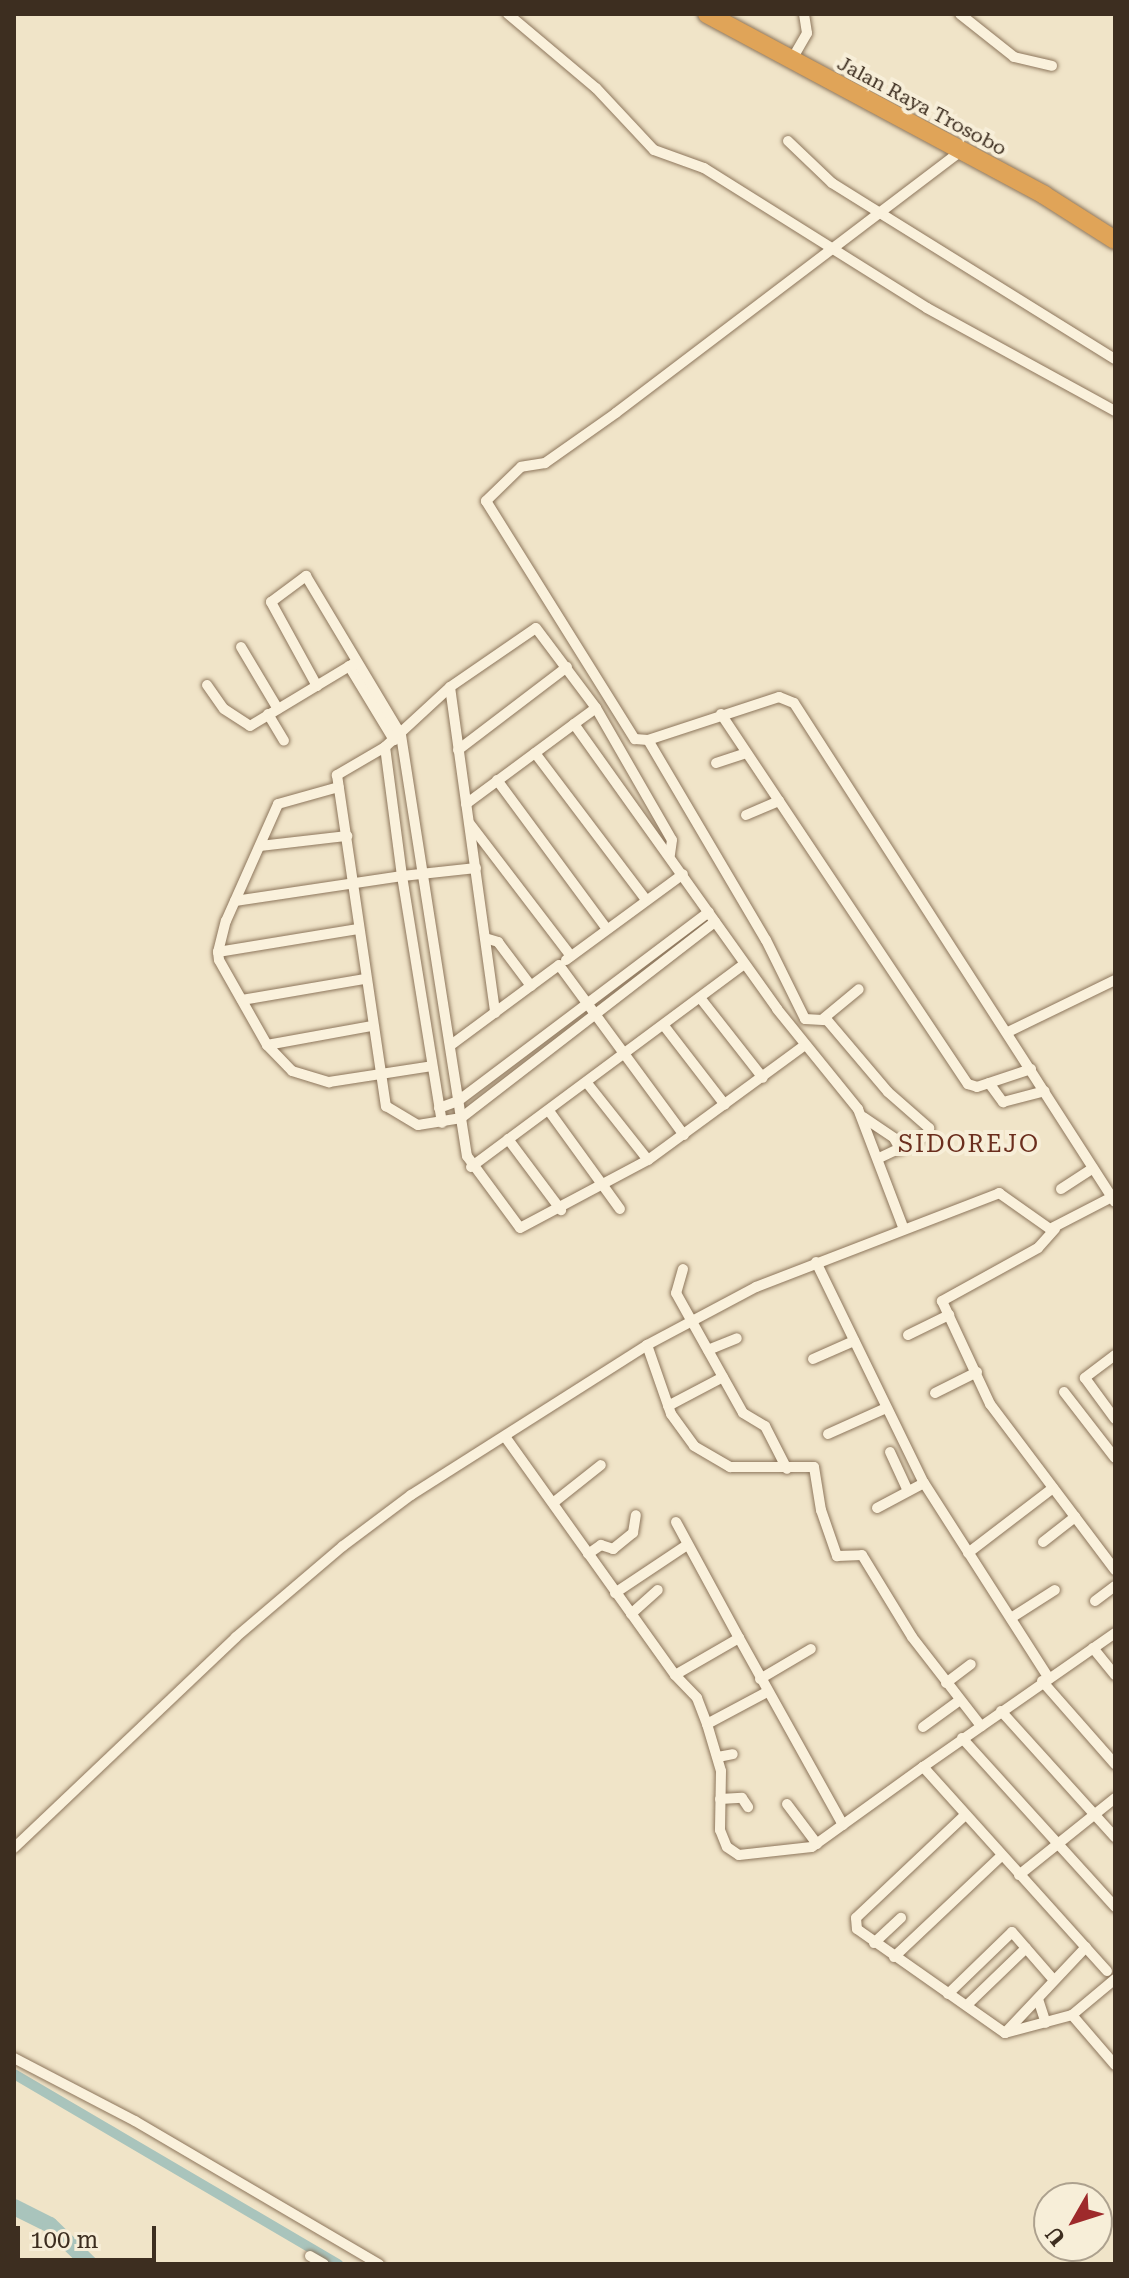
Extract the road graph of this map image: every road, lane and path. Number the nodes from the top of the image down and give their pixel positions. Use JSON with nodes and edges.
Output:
{"nodes":[{"id":1,"x":508,"y":14,"type":"edge"},
{"id":2,"x":707,"y":14,"type":"edge"},
{"id":3,"x":725,"y":14,"type":"edge"},
{"id":4,"x":804,"y":14,"type":"edge"},
{"id":5,"x":960,"y":14,"type":"edge"},
{"id":6,"x":800,"y":47,"type":"junction"},
{"id":7,"x":1052,"y":66,"type":"dead end"},
{"id":8,"x":788,"y":141,"type":"dead end"},
{"id":9,"x":968,"y":151,"type":"junction"},
{"id":10,"x":881,"y":213,"type":"junction"},
{"id":11,"x":1115,"y":229,"type":"edge"},
{"id":12,"x":1115,"y":240,"type":"edge"},
{"id":13,"x":829,"y":247,"type":"junction"},
{"id":14,"x":1115,"y":359,"type":"edge"},
{"id":15,"x":1115,"y":411,"type":"edge"},
{"id":16,"x":241,"y":647,"type":"dead end"},
{"id":17,"x":353,"y":664,"type":"junction"},
{"id":18,"x":567,"y":667,"type":"junction"},
{"id":19,"x":207,"y":685,"type":"dead end"},
{"id":20,"x":317,"y":686,"type":"junction"},
{"id":21,"x":450,"y":687,"type":"junction"},
{"id":22,"x":596,"y":708,"type":"junction"},
{"id":23,"x":273,"y":712,"type":"junction"},
{"id":24,"x":721,"y":714,"type":"junction"},
{"id":25,"x":574,"y":724,"type":"junction"},
{"id":26,"x":398,"y":737,"type":"junction"},
{"id":27,"x":648,"y":740,"type":"junction"},
{"id":28,"x":284,"y":741,"type":"dead end"},
{"id":29,"x":385,"y":747,"type":"junction"},
{"id":30,"x":458,"y":750,"type":"junction"},
{"id":31,"x":535,"y":753,"type":"junction"},
{"id":32,"x":746,"y":753,"type":"junction"},
{"id":33,"x":716,"y":763,"type":"dead end"},
{"id":34,"x":497,"y":780,"type":"junction"},
{"id":35,"x":339,"y":787,"type":"junction"},
{"id":36,"x":779,"y":801,"type":"junction"},
{"id":37,"x":466,"y":804,"type":"junction"},
{"id":38,"x":746,"y":815,"type":"dead end"},
{"id":39,"x":469,"y":822,"type":"junction"},
{"id":40,"x":347,"y":836,"type":"junction"},
{"id":41,"x":260,"y":846,"type":"junction"},
{"id":42,"x":670,"y":855,"type":"junction"},
{"id":43,"x":476,"y":868,"type":"junction"},
{"id":44,"x":424,"y":872,"type":"junction"},
{"id":45,"x":683,"y":874,"type":"junction"},
{"id":46,"x":402,"y":876,"type":"junction"},
{"id":47,"x":353,"y":882,"type":"junction"},
{"id":48,"x":646,"y":900,"type":"junction"},
{"id":49,"x":235,"y":901,"type":"junction"},
{"id":50,"x":712,"y":917,"type":"junction"},
{"id":51,"x":358,"y":929,"type":"junction"},
{"id":52,"x":607,"y":929,"type":"junction"},
{"id":53,"x":485,"y":938,"type":"junction"},
{"id":54,"x":218,"y":952,"type":"junction"},
{"id":55,"x":571,"y":956,"type":"junction"},
{"id":56,"x":744,"y":964,"type":"junction"},
{"id":57,"x":559,"y":965,"type":"junction"},
{"id":58,"x":365,"y":979,"type":"junction"},
{"id":59,"x":1115,"y":980,"type":"edge"},
{"id":60,"x":531,"y":986,"type":"junction"},
{"id":61,"x":859,"y":989,"type":"dead end"},
{"id":62,"x":701,"y":999,"type":"junction"},
{"id":63,"x":242,"y":1000,"type":"junction"},
{"id":64,"x":593,"y":1008,"type":"junction"},
{"id":65,"x":495,"y":1013,"type":"junction"},
{"id":66,"x":824,"y":1018,"type":"junction"},
{"id":67,"x":805,"y":1019,"type":"junction"},
{"id":68,"x":372,"y":1026,"type":"junction"},
{"id":69,"x":790,"y":1026,"type":"junction"},
{"id":70,"x":665,"y":1027,"type":"junction"},
{"id":71,"x":1008,"y":1032,"type":"junction"},
{"id":72,"x":267,"y":1045,"type":"junction"},
{"id":73,"x":451,"y":1045,"type":"junction"},
{"id":74,"x":804,"y":1046,"type":"junction"},
{"id":75,"x":626,"y":1055,"type":"junction"},
{"id":76,"x":432,"y":1066,"type":"junction"},
{"id":77,"x":1031,"y":1069,"type":"junction"},
{"id":78,"x":380,"y":1072,"type":"junction"},
{"id":79,"x":763,"y":1078,"type":"junction"},
{"id":80,"x":587,"y":1083,"type":"junction"},
{"id":81,"x":989,"y":1083,"type":"junction"},
{"id":82,"x":1045,"y":1091,"type":"junction"},
{"id":83,"x":458,"y":1101,"type":"junction"},
{"id":84,"x":725,"y":1105,"type":"junction"},
{"id":85,"x":439,"y":1108,"type":"junction"},
{"id":86,"x":549,"y":1111,"type":"junction"},
{"id":87,"x":862,"y":1117,"type":"junction"},
{"id":88,"x":461,"y":1118,"type":"junction"},
{"id":89,"x":442,"y":1123,"type":"junction"},
{"id":90,"x":684,"y":1135,"type":"junction"},
{"id":91,"x":508,"y":1139,"type":"junction"},
{"id":92,"x":900,"y":1149,"type":"junction"},
{"id":93,"x":879,"y":1158,"type":"junction"},
{"id":94,"x":648,"y":1160,"type":"junction"},
{"id":95,"x":471,"y":1167,"type":"junction"},
{"id":96,"x":1093,"y":1168,"type":"junction"},
{"id":97,"x":603,"y":1186,"type":"junction"},
{"id":98,"x":1061,"y":1189,"type":"dead end"},
{"id":99,"x":1113,"y":1200,"type":"edge"},
{"id":100,"x":620,"y":1209,"type":"dead end"},
{"id":101,"x":561,"y":1210,"type":"junction"},
{"id":102,"x":903,"y":1227,"type":"junction"},
{"id":103,"x":1055,"y":1229,"type":"junction"},
{"id":104,"x":816,"y":1262,"type":"junction"},
{"id":105,"x":683,"y":1269,"type":"dead end"},
{"id":106,"x":949,"y":1315,"type":"junction"},
{"id":107,"x":691,"y":1319,"type":"junction"},
{"id":108,"x":908,"y":1335,"type":"dead end"},
{"id":109,"x":737,"y":1338,"type":"dead end"},
{"id":110,"x":854,"y":1341,"type":"junction"},
{"id":111,"x":644,"y":1347,"type":"junction"},
{"id":112,"x":708,"y":1350,"type":"junction"},
{"id":113,"x":1115,"y":1355,"type":"edge"},
{"id":114,"x":813,"y":1359,"type":"dead end"},
{"id":115,"x":977,"y":1372,"type":"junction"},
{"id":116,"x":723,"y":1377,"type":"junction"},
{"id":117,"x":1064,"y":1392,"type":"dead end"},
{"id":118,"x":935,"y":1393,"type":"dead end"},
{"id":119,"x":668,"y":1406,"type":"junction"},
{"id":120,"x":886,"y":1408,"type":"junction"},
{"id":121,"x":1115,"y":1419,"type":"edge"},
{"id":122,"x":828,"y":1434,"type":"dead end"},
{"id":123,"x":506,"y":1438,"type":"junction"},
{"id":124,"x":890,"y":1452,"type":"dead end"},
{"id":125,"x":1115,"y":1458,"type":"edge"},
{"id":126,"x":601,"y":1465,"type":"dead end"},
{"id":127,"x":787,"y":1469,"type":"junction"},
{"id":128,"x":924,"y":1483,"type":"junction"},
{"id":129,"x":1053,"y":1488,"type":"junction"},
{"id":130,"x":908,"y":1491,"type":"junction"},
{"id":131,"x":553,"y":1503,"type":"junction"},
{"id":132,"x":877,"y":1508,"type":"dead end"},
{"id":133,"x":636,"y":1515,"type":"dead end"},
{"id":134,"x":1075,"y":1517,"type":"junction"},
{"id":135,"x":676,"y":1522,"type":"dead end"},
{"id":136,"x":1043,"y":1542,"type":"dead end"},
{"id":137,"x":687,"y":1545,"type":"junction"},
{"id":138,"x":968,"y":1553,"type":"junction"},
{"id":139,"x":588,"y":1554,"type":"junction"},
{"id":140,"x":1115,"y":1570,"type":"edge"},
{"id":141,"x":1115,"y":1586,"type":"edge"},
{"id":142,"x":658,"y":1590,"type":"dead end"},
{"id":143,"x":1055,"y":1590,"type":"dead end"},
{"id":144,"x":615,"y":1593,"type":"junction"},
{"id":145,"x":1095,"y":1601,"type":"dead end"},
{"id":146,"x":631,"y":1614,"type":"junction"},
{"id":147,"x":1011,"y":1618,"type":"junction"},
{"id":148,"x":1115,"y":1633,"type":"edge"},
{"id":149,"x":740,"y":1640,"type":"junction"},
{"id":150,"x":1093,"y":1648,"type":"junction"},
{"id":151,"x":811,"y":1649,"type":"dead end"},
{"id":152,"x":971,"y":1664,"type":"dead end"},
{"id":153,"x":1115,"y":1675,"type":"edge"},
{"id":154,"x":676,"y":1676,"type":"junction"},
{"id":155,"x":760,"y":1679,"type":"junction"},
{"id":156,"x":1045,"y":1679,"type":"junction"},
{"id":157,"x":946,"y":1683,"type":"junction"},
{"id":158,"x":767,"y":1692,"type":"junction"},
{"id":159,"x":960,"y":1700,"type":"junction"},
{"id":160,"x":1001,"y":1711,"type":"junction"},
{"id":161,"x":707,"y":1724,"type":"junction"},
{"id":162,"x":981,"y":1726,"type":"junction"},
{"id":163,"x":923,"y":1727,"type":"dead end"},
{"id":164,"x":962,"y":1738,"type":"junction"},
{"id":165,"x":733,"y":1754,"type":"dead end"},
{"id":166,"x":718,"y":1757,"type":"junction"},
{"id":167,"x":1115,"y":1764,"type":"edge"},
{"id":168,"x":923,"y":1767,"type":"junction"},
{"id":169,"x":1115,"y":1798,"type":"edge"},
{"id":170,"x":720,"y":1799,"type":"junction"},
{"id":171,"x":787,"y":1804,"type":"dead end"},
{"id":172,"x":1115,"y":1806,"type":"edge"},
{"id":173,"x":748,"y":1807,"type":"dead end"},
{"id":174,"x":963,"y":1817,"type":"junction"},
{"id":175,"x":1096,"y":1817,"type":"junction"},
{"id":176,"x":843,"y":1825,"type":"junction"},
{"id":177,"x":1115,"y":1837,"type":"edge"},
{"id":178,"x":817,"y":1844,"type":"junction"},
{"id":179,"x":1058,"y":1846,"type":"junction"},
{"id":180,"x":14,"y":1848,"type":"edge"},
{"id":181,"x":1000,"y":1857,"type":"junction"},
{"id":182,"x":1021,"y":1877,"type":"junction"},
{"id":183,"x":1115,"y":1907,"type":"edge"},
{"id":184,"x":901,"y":1918,"type":"dead end"},
{"id":185,"x":874,"y":1943,"type":"junction"},
{"id":186,"x":1086,"y":1947,"type":"junction"},
{"id":187,"x":1026,"y":1948,"type":"junction"},
{"id":188,"x":894,"y":1957,"type":"junction"},
{"id":189,"x":1111,"y":1975,"type":"edge"},
{"id":190,"x":1052,"y":1978,"type":"junction"},
{"id":191,"x":1106,"y":1987,"type":"junction"},
{"id":192,"x":948,"y":1994,"type":"junction"},
{"id":193,"x":1038,"y":1999,"type":"junction"},
{"id":194,"x":1115,"y":1999,"type":"edge"},
{"id":195,"x":967,"y":2005,"type":"junction"},
{"id":196,"x":1072,"y":2015,"type":"junction"},
{"id":197,"x":1046,"y":2023,"type":"junction"},
{"id":198,"x":1005,"y":2033,"type":"junction"},
{"id":199,"x":14,"y":2058,"type":"edge"},
{"id":200,"x":1115,"y":2065,"type":"edge"},
{"id":201,"x":310,"y":2256,"type":"dead end"},
{"id":202,"x":324,"y":2264,"type":"edge"},
{"id":203,"x":379,"y":2264,"type":"edge"}],
"edges":[{"from":1,"to":13,"type":"street"},
{"from":2,"to":9,"type":"highway","name":"Jalan Raya Trosobo"},
{"from":3,"to":6,"type":"highway","name":"Jalan Raya Trosobo"},
{"from":4,"to":6,"type":"street"},
{"from":5,"to":7,"type":"street"},
{"from":6,"to":9,"type":"highway","name":"Jalan Raya Trosobo"},
{"from":8,"to":10,"type":"street"},
{"from":9,"to":10,"type":"street"},
{"from":9,"to":11,"type":"highway","name":"Jalan Raya Trosobo"},
{"from":9,"to":12,"type":"highway","name":"Jalan Raya Trosobo"},
{"from":10,"to":13,"type":"street"},
{"from":10,"to":14,"type":"street"},
{"from":13,"to":15,"type":"street"},
{"from":13,"to":27,"type":"street"},
{"from":16,"to":23,"type":"street"},
{"from":17,"to":20,"type":"street"},
{"from":17,"to":20,"type":"street"},
{"from":17,"to":26,"type":"street"},
{"from":18,"to":21,"type":"street"},
{"from":18,"to":22,"type":"street"},
{"from":18,"to":30,"type":"street"},
{"from":19,"to":23,"type":"street"},
{"from":20,"to":23,"type":"street"},
{"from":21,"to":26,"type":"street"},
{"from":21,"to":30,"type":"street"},
{"from":22,"to":25,"type":"street"},
{"from":22,"to":42,"type":"street"},
{"from":23,"to":28,"type":"street"},
{"from":24,"to":27,"type":"street"},
{"from":24,"to":32,"type":"street"},
{"from":24,"to":71,"type":"street"},
{"from":25,"to":31,"type":"street"},
{"from":25,"to":42,"type":"street"},
{"from":26,"to":29,"type":"street"},
{"from":26,"to":44,"type":"street"},
{"from":27,"to":67,"type":"street"},
{"from":29,"to":35,"type":"street"},
{"from":29,"to":46,"type":"street"},
{"from":30,"to":37,"type":"street"},
{"from":31,"to":34,"type":"street"},
{"from":31,"to":48,"type":"street"},
{"from":32,"to":33,"type":"street"},
{"from":32,"to":36,"type":"street"},
{"from":34,"to":37,"type":"street"},
{"from":34,"to":52,"type":"street"},
{"from":35,"to":40,"type":"street"},
{"from":35,"to":41,"type":"street"},
{"from":36,"to":38,"type":"street"},
{"from":36,"to":81,"type":"street"},
{"from":37,"to":39,"type":"street"},
{"from":39,"to":43,"type":"street"},
{"from":39,"to":55,"type":"street"},
{"from":40,"to":41,"type":"street"},
{"from":40,"to":47,"type":"street"},
{"from":41,"to":49,"type":"street"},
{"from":42,"to":45,"type":"street"},
{"from":43,"to":44,"type":"street"},
{"from":43,"to":53,"type":"street"},
{"from":44,"to":46,"type":"street"},
{"from":44,"to":73,"type":"street"},
{"from":45,"to":48,"type":"street"},
{"from":45,"to":50,"type":"street"},
{"from":46,"to":47,"type":"street"},
{"from":46,"to":76,"type":"street"},
{"from":47,"to":49,"type":"street"},
{"from":47,"to":51,"type":"street"},
{"from":48,"to":52,"type":"street"},
{"from":49,"to":54,"type":"street"},
{"from":50,"to":56,"type":"street"},
{"from":50,"to":64,"type":"street"},
{"from":51,"to":54,"type":"street"},
{"from":51,"to":58,"type":"street"},
{"from":52,"to":55,"type":"street"},
{"from":53,"to":60,"type":"street"},
{"from":53,"to":65,"type":"street"},
{"from":54,"to":63,"type":"street"},
{"from":55,"to":57,"type":"street"},
{"from":56,"to":62,"type":"street"},
{"from":56,"to":69,"type":"street"},
{"from":57,"to":60,"type":"street"},
{"from":57,"to":64,"type":"street"},
{"from":58,"to":63,"type":"street"},
{"from":58,"to":68,"type":"street"},
{"from":59,"to":71,"type":"street"},
{"from":60,"to":65,"type":"street"},
{"from":61,"to":66,"type":"street"},
{"from":62,"to":70,"type":"street"},
{"from":62,"to":79,"type":"street"},
{"from":63,"to":72,"type":"street"},
{"from":64,"to":75,"type":"street"},
{"from":64,"to":83,"type":"street"},
{"from":64,"to":88,"type":"street"},
{"from":65,"to":73,"type":"street"},
{"from":66,"to":67,"type":"street"},
{"from":66,"to":92,"type":"street"},
{"from":67,"to":69,"type":"street"},
{"from":68,"to":72,"type":"street"},
{"from":68,"to":78,"type":"street"},
{"from":69,"to":74,"type":"street"},
{"from":70,"to":75,"type":"street"},
{"from":70,"to":84,"type":"street"},
{"from":71,"to":77,"type":"street"},
{"from":72,"to":78,"type":"street"},
{"from":73,"to":83,"type":"street"},
{"from":74,"to":79,"type":"street"},
{"from":74,"to":87,"type":"street"},
{"from":75,"to":80,"type":"street"},
{"from":75,"to":90,"type":"street"},
{"from":76,"to":78,"type":"street"},
{"from":76,"to":85,"type":"street"},
{"from":77,"to":81,"type":"street"},
{"from":77,"to":82,"type":"street"},
{"from":78,"to":89,"type":"street"},
{"from":79,"to":84,"type":"street"},
{"from":80,"to":86,"type":"street"},
{"from":80,"to":94,"type":"street"},
{"from":81,"to":82,"type":"street"},
{"from":82,"to":96,"type":"street"},
{"from":83,"to":85,"type":"street"},
{"from":83,"to":88,"type":"street"},
{"from":84,"to":90,"type":"street"},
{"from":85,"to":89,"type":"street"},
{"from":86,"to":91,"type":"street"},
{"from":86,"to":97,"type":"street"},
{"from":87,"to":92,"type":"street"},
{"from":87,"to":93,"type":"street"},
{"from":88,"to":89,"type":"street"},
{"from":88,"to":95,"type":"street"},
{"from":90,"to":94,"type":"street"},
{"from":91,"to":95,"type":"street"},
{"from":91,"to":101,"type":"street"},
{"from":92,"to":93,"type":"street"},
{"from":93,"to":102,"type":"street"},
{"from":94,"to":97,"type":"street"},
{"from":95,"to":101,"type":"street"},
{"from":96,"to":98,"type":"street"},
{"from":96,"to":99,"type":"street"},
{"from":97,"to":100,"type":"street"},
{"from":97,"to":101,"type":"street"},
{"from":99,"to":103,"type":"street"},
{"from":102,"to":103,"type":"street"},
{"from":102,"to":104,"type":"street"},
{"from":103,"to":106,"type":"street"},
{"from":104,"to":107,"type":"street"},
{"from":104,"to":110,"type":"street"},
{"from":105,"to":107,"type":"street"},
{"from":106,"to":108,"type":"street"},
{"from":106,"to":115,"type":"street"},
{"from":107,"to":111,"type":"street"},
{"from":107,"to":112,"type":"street"},
{"from":109,"to":112,"type":"street"},
{"from":110,"to":114,"type":"street"},
{"from":110,"to":120,"type":"street"},
{"from":111,"to":119,"type":"street"},
{"from":111,"to":123,"type":"street"},
{"from":112,"to":116,"type":"street"},
{"from":113,"to":121,"type":"street"},
{"from":115,"to":118,"type":"street"},
{"from":115,"to":129,"type":"street"},
{"from":116,"to":119,"type":"street"},
{"from":116,"to":127,"type":"street"},
{"from":117,"to":125,"type":"street"},
{"from":119,"to":127,"type":"street"},
{"from":120,"to":122,"type":"street"},
{"from":120,"to":128,"type":"street"},
{"from":123,"to":131,"type":"street"},
{"from":123,"to":180,"type":"street"},
{"from":124,"to":130,"type":"street"},
{"from":126,"to":131,"type":"street"},
{"from":127,"to":157,"type":"street"},
{"from":128,"to":130,"type":"street"},
{"from":128,"to":138,"type":"street"},
{"from":129,"to":134,"type":"street"},
{"from":129,"to":138,"type":"street"},
{"from":130,"to":132,"type":"street"},
{"from":131,"to":139,"type":"street"},
{"from":133,"to":139,"type":"street"},
{"from":134,"to":136,"type":"street"},
{"from":134,"to":140,"type":"street"},
{"from":135,"to":137,"type":"street"},
{"from":137,"to":144,"type":"street"},
{"from":137,"to":149,"type":"street"},
{"from":138,"to":147,"type":"street"},
{"from":139,"to":144,"type":"street"},
{"from":141,"to":145,"type":"street"},
{"from":142,"to":146,"type":"street"},
{"from":143,"to":147,"type":"street"},
{"from":144,"to":146,"type":"street"},
{"from":146,"to":154,"type":"street"},
{"from":147,"to":156,"type":"street"},
{"from":148,"to":150,"type":"street"},
{"from":149,"to":154,"type":"street"},
{"from":149,"to":155,"type":"street"},
{"from":150,"to":153,"type":"street"},
{"from":150,"to":156,"type":"street"},
{"from":151,"to":155,"type":"street"},
{"from":152,"to":157,"type":"street"},
{"from":154,"to":161,"type":"street"},
{"from":155,"to":158,"type":"street"},
{"from":156,"to":160,"type":"street"},
{"from":156,"to":167,"type":"street"},
{"from":157,"to":159,"type":"street"},
{"from":158,"to":161,"type":"street"},
{"from":158,"to":176,"type":"street"},
{"from":159,"to":162,"type":"street"},
{"from":159,"to":163,"type":"street"},
{"from":160,"to":162,"type":"street"},
{"from":160,"to":175,"type":"street"},
{"from":161,"to":166,"type":"street"},
{"from":162,"to":164,"type":"street"},
{"from":164,"to":168,"type":"street"},
{"from":164,"to":179,"type":"street"},
{"from":165,"to":166,"type":"street"},
{"from":166,"to":170,"type":"street"},
{"from":168,"to":174,"type":"street"},
{"from":168,"to":176,"type":"street"},
{"from":169,"to":175,"type":"street"},
{"from":170,"to":173,"type":"street"},
{"from":170,"to":178,"type":"street"},
{"from":171,"to":178,"type":"street"},
{"from":172,"to":175,"type":"street"},
{"from":174,"to":181,"type":"street"},
{"from":174,"to":185,"type":"street"},
{"from":175,"to":177,"type":"street"},
{"from":175,"to":179,"type":"street"},
{"from":176,"to":178,"type":"street"},
{"from":179,"to":182,"type":"street"},
{"from":179,"to":183,"type":"street"},
{"from":181,"to":182,"type":"street"},
{"from":181,"to":188,"type":"street"},
{"from":182,"to":186,"type":"street"},
{"from":184,"to":185,"type":"street"},
{"from":185,"to":188,"type":"street"},
{"from":186,"to":189,"type":"street"},
{"from":186,"to":190,"type":"street"},
{"from":187,"to":190,"type":"street"},
{"from":187,"to":192,"type":"street"},
{"from":187,"to":195,"type":"street"},
{"from":188,"to":192,"type":"street"},
{"from":189,"to":191,"type":"street"},
{"from":190,"to":193,"type":"street"},
{"from":191,"to":194,"type":"street"},
{"from":191,"to":196,"type":"street"},
{"from":192,"to":195,"type":"street"},
{"from":193,"to":197,"type":"street"},
{"from":193,"to":198,"type":"street"},
{"from":195,"to":198,"type":"street"},
{"from":196,"to":197,"type":"street"},
{"from":196,"to":200,"type":"street"},
{"from":197,"to":198,"type":"street"},
{"from":199,"to":203,"type":"street"},
{"from":201,"to":202,"type":"street"}]}
